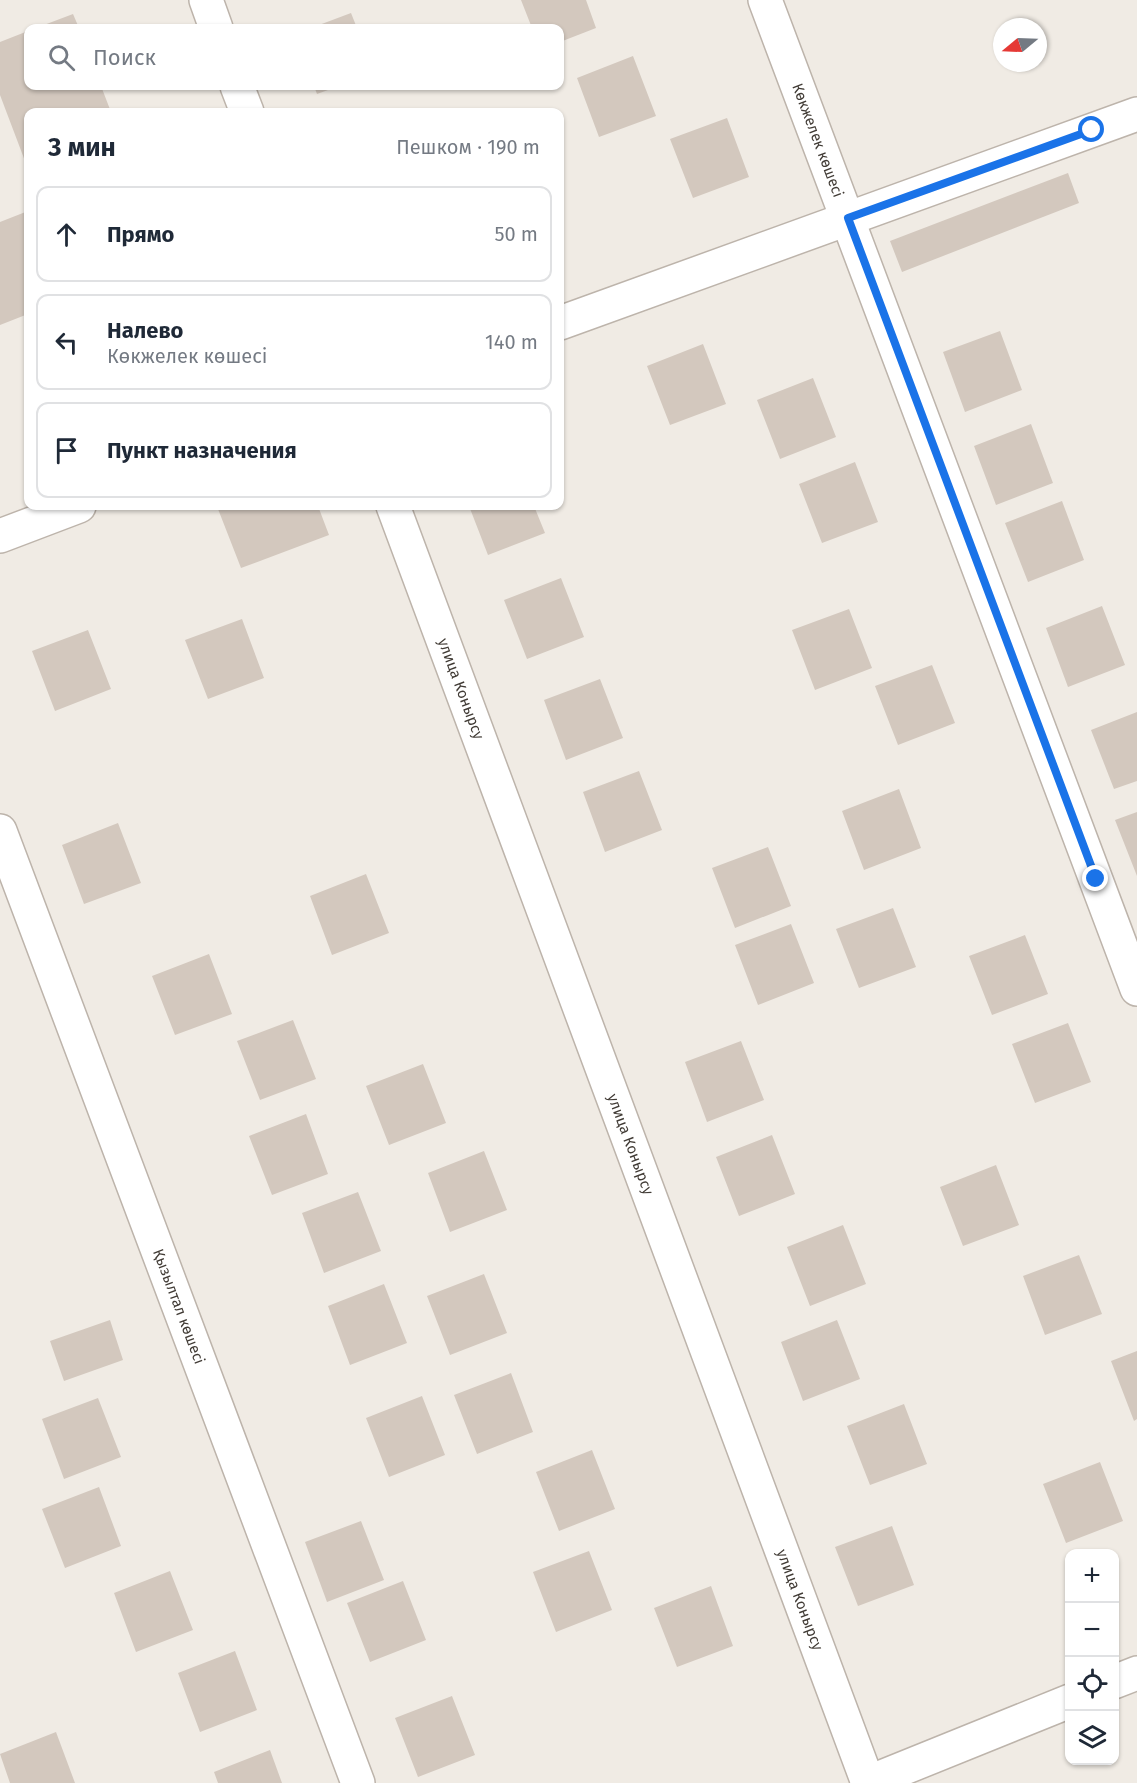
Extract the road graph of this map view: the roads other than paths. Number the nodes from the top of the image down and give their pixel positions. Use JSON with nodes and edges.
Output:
{"nodes":[{"id":1,"x":206,"y":0,"type":"edge"},
{"id":2,"x":765,"y":0,"type":"edge"},
{"id":3,"x":215,"y":24,"type":"edge"},
{"id":4,"x":239,"y":90,"type":"edge"},
{"id":5,"x":245,"y":108,"type":"edge"},
{"id":6,"x":1137,"y":114,"type":"edge"},
{"id":7,"x":848,"y":218,"type":"junction"},
{"id":8,"x":564,"y":322,"type":"edge"},
{"id":9,"x":68,"y":510,"type":"edge"},
{"id":10,"x":394,"y":510,"type":"edge"},
{"id":11,"x":0,"y":536,"type":"edge"},
{"id":12,"x":0,"y":831,"type":"edge"},
{"id":13,"x":1137,"y":989,"type":"edge"},
{"id":14,"x":1137,"y":1673,"type":"edge"},
{"id":15,"x":1119,"y":1680,"type":"edge"},
{"id":16,"x":1065,"y":1703,"type":"edge"},
{"id":17,"x":358,"y":1783,"type":"edge"},
{"id":18,"x":867,"y":1783,"type":"edge"}],
"edges":[{"from":1,"to":3,"type":"street"},
{"from":2,"to":7,"type":"street","name":"Көкжелек көшесі"},
{"from":4,"to":5,"type":"street"},
{"from":6,"to":7,"type":"street"},
{"from":7,"to":8,"type":"street"},
{"from":7,"to":13,"type":"street","name":"Көкжелек көшесі"},
{"from":9,"to":11,"type":"street"},
{"from":10,"to":18,"type":"street","name":"улица Конырсу"},
{"from":12,"to":17,"type":"street","name":"Қызылтал көшесі"},
{"from":14,"to":15,"type":"street"},
{"from":16,"to":18,"type":"street"}]}
